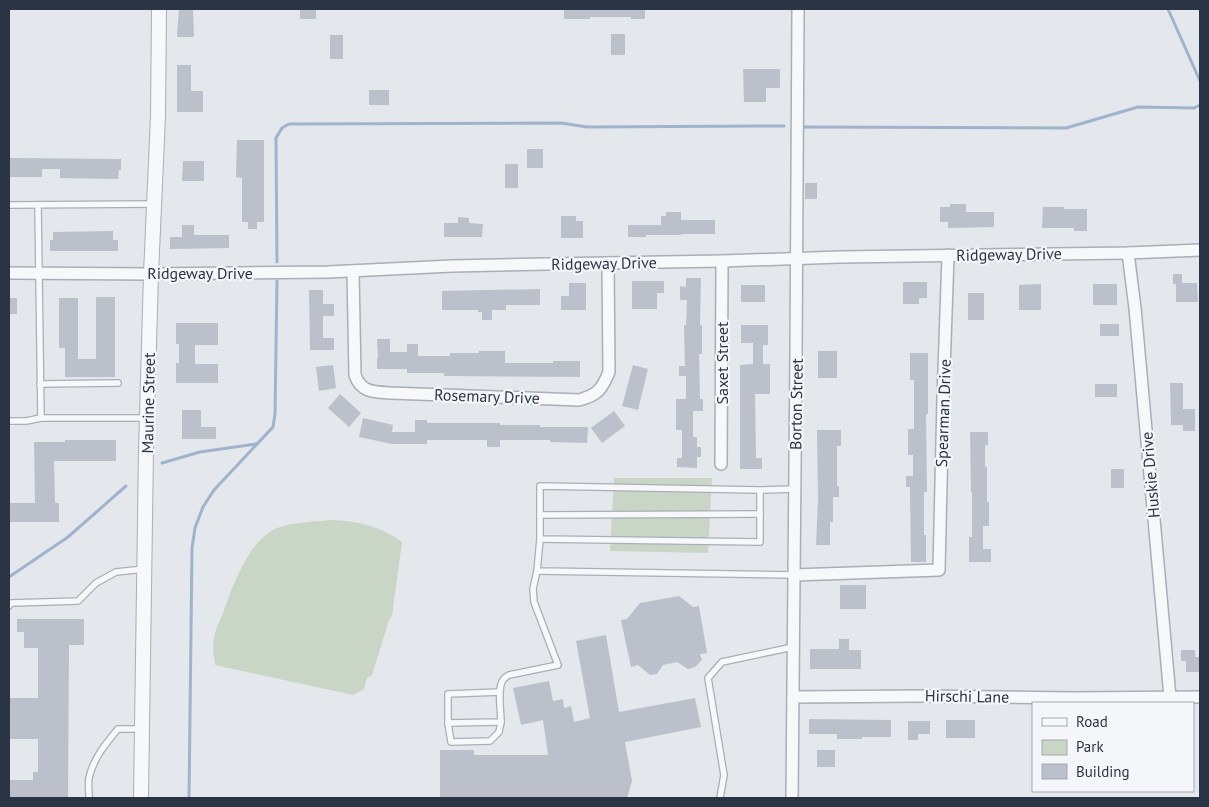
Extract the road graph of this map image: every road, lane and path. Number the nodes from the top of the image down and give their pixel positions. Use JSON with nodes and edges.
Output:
{"nodes":[{"id":1,"x":159,"y":9,"type":"edge"},
{"id":2,"x":798,"y":9,"type":"edge"},
{"id":3,"x":154,"y":204,"type":"junction"},
{"id":4,"x":9,"y":205,"type":"edge"},
{"id":5,"x":38,"y":205,"type":"junction"},
{"id":6,"x":1200,"y":250,"type":"edge"},
{"id":7,"x":1128,"y":252,"type":"junction"},
{"id":8,"x":948,"y":255,"type":"junction"},
{"id":9,"x":796,"y":259,"type":"junction"},
{"id":10,"x":722,"y":261,"type":"junction"},
{"id":11,"x":608,"y":263,"type":"junction"},
{"id":12,"x":353,"y":271,"type":"junction"},
{"id":13,"x":9,"y":273,"type":"edge"},
{"id":14,"x":39,"y":273,"type":"junction"},
{"id":15,"x":151,"y":274,"type":"junction"},
{"id":16,"x":118,"y":383,"type":"dead end"},
{"id":17,"x":40,"y":384,"type":"junction"},
{"id":18,"x":40,"y":418,"type":"junction"},
{"id":19,"x":147,"y":418,"type":"junction"},
{"id":20,"x":9,"y":421,"type":"edge"},
{"id":21,"x":721,"y":464,"type":"dead end"},
{"id":22,"x":760,"y":490,"type":"junction"},
{"id":23,"x":795,"y":490,"type":"junction"},
{"id":24,"x":760,"y":514,"type":"junction"},
{"id":25,"x":540,"y":515,"type":"junction"},
{"id":26,"x":540,"y":539,"type":"junction"},
{"id":27,"x":145,"y":569,"type":"junction"},
{"id":28,"x":537,"y":571,"type":"junction"},
{"id":29,"x":794,"y":575,"type":"junction"},
{"id":30,"x":9,"y":606,"type":"edge"},
{"id":31,"x":793,"y":647,"type":"junction"},
{"id":32,"x":500,"y":692,"type":"junction"},
{"id":33,"x":793,"y":697,"type":"junction"},
{"id":34,"x":1170,"y":697,"type":"junction"},
{"id":35,"x":1200,"y":697,"type":"edge"},
{"id":36,"x":501,"y":722,"type":"junction"},
{"id":37,"x":448,"y":723,"type":"junction"},
{"id":38,"x":142,"y":729,"type":"junction"},
{"id":39,"x":89,"y":798,"type":"edge"},
{"id":40,"x":141,"y":798,"type":"edge"},
{"id":41,"x":720,"y":798,"type":"edge"},
{"id":42,"x":792,"y":798,"type":"edge"}],
"edges":[{"from":1,"to":3,"type":"street","name":"Maurine Street"},
{"from":2,"to":9,"type":"street","name":"Borton Street"},
{"from":3,"to":5,"type":"lane"},
{"from":3,"to":15,"type":"street","name":"Maurine Street"},
{"from":4,"to":5,"type":"lane"},
{"from":5,"to":14,"type":"lane"},
{"from":6,"to":7,"type":"street","name":"Ridgeway Drive"},
{"from":7,"to":8,"type":"street","name":"Ridgeway Drive"},
{"from":7,"to":34,"type":"street","name":"Huskie Drive"},
{"from":8,"to":9,"type":"street","name":"Ridgeway Drive"},
{"from":8,"to":29,"type":"street","name":"Spearman Drive"},
{"from":9,"to":10,"type":"street","name":"Ridgeway Drive"},
{"from":9,"to":23,"type":"street","name":"Borton Street"},
{"from":10,"to":11,"type":"street","name":"Ridgeway Drive"},
{"from":10,"to":21,"type":"street","name":"Saxet Street"},
{"from":11,"to":12,"type":"street","name":"Ridgeway Drive"},
{"from":11,"to":12,"type":"street","name":"Rosemary Drive"},
{"from":12,"to":15,"type":"street","name":"Ridgeway Drive"},
{"from":13,"to":14,"type":"street","name":"Ridgeway Drive"},
{"from":14,"to":15,"type":"street","name":"Ridgeway Drive"},
{"from":14,"to":17,"type":"lane"},
{"from":15,"to":19,"type":"street","name":"Maurine Street"},
{"from":16,"to":17,"type":"lane"},
{"from":17,"to":18,"type":"lane"},
{"from":18,"to":19,"type":"lane"},
{"from":18,"to":20,"type":"lane"},
{"from":19,"to":27,"type":"street","name":"Maurine Street"},
{"from":22,"to":23,"type":"lane"},
{"from":22,"to":24,"type":"lane"},
{"from":22,"to":25,"type":"lane"},
{"from":23,"to":29,"type":"street","name":"Borton Street"},
{"from":24,"to":25,"type":"lane"},
{"from":24,"to":26,"type":"lane"},
{"from":25,"to":26,"type":"lane"},
{"from":26,"to":28,"type":"lane"},
{"from":27,"to":30,"type":"lane"},
{"from":27,"to":38,"type":"street","name":"Maurine Street"},
{"from":28,"to":29,"type":"lane"},
{"from":28,"to":32,"type":"lane"},
{"from":29,"to":31,"type":"street","name":"Borton Street"},
{"from":31,"to":33,"type":"street","name":"Borton Street"},
{"from":31,"to":41,"type":"lane"},
{"from":32,"to":36,"type":"lane"},
{"from":32,"to":37,"type":"lane"},
{"from":33,"to":34,"type":"street","name":"Hirschi Lane"},
{"from":33,"to":42,"type":"street","name":"Borton Street"},
{"from":34,"to":35,"type":"street","name":"Hirschi Lane"},
{"from":36,"to":37,"type":"lane"},
{"from":36,"to":37,"type":"lane"},
{"from":38,"to":39,"type":"lane"},
{"from":38,"to":40,"type":"street","name":"Maurine Street"}]}
